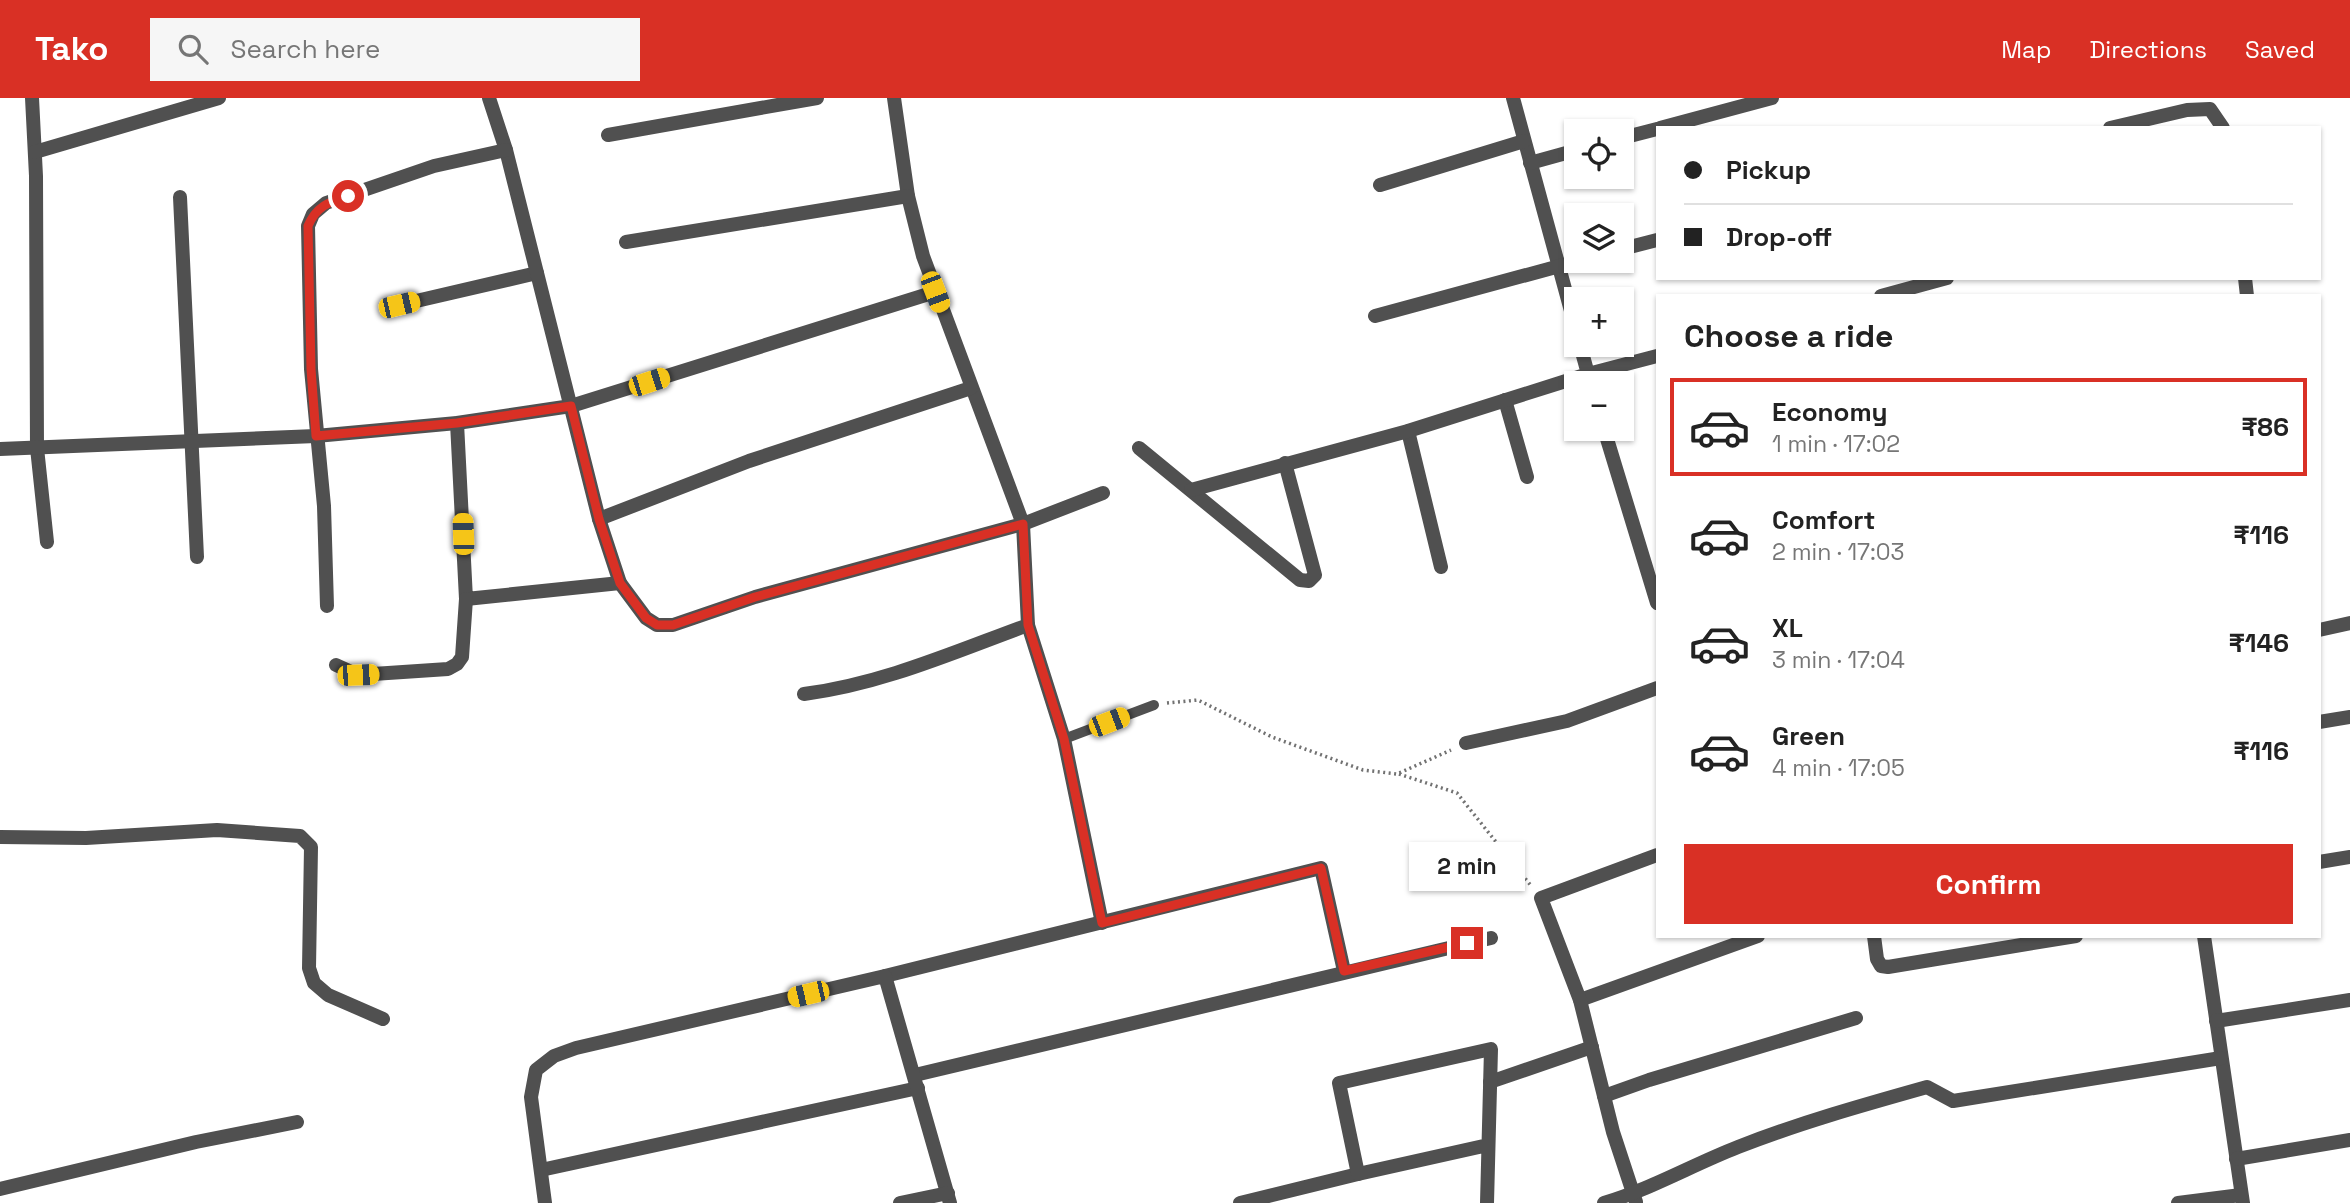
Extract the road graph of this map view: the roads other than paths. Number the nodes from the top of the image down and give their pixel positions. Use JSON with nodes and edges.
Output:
{"nodes":[{"id":1,"x":32,"y":98,"type":"edge"},
{"id":2,"x":219,"y":98,"type":"edge"},
{"id":3,"x":489,"y":98,"type":"edge"},
{"id":4,"x":817,"y":98,"type":"edge"},
{"id":5,"x":894,"y":98,"type":"edge"},
{"id":6,"x":1513,"y":98,"type":"edge"},
{"id":7,"x":1772,"y":98,"type":"edge"},
{"id":8,"x":1667,"y":126,"type":"edge"},
{"id":9,"x":2119,"y":126,"type":"edge"},
{"id":10,"x":2222,"y":126,"type":"edge"},
{"id":11,"x":1656,"y":129,"type":"edge"},
{"id":12,"x":608,"y":135,"type":"dead end"},
{"id":13,"x":1634,"y":135,"type":"edge"},
{"id":14,"x":1524,"y":141,"type":"junction"},
{"id":15,"x":506,"y":150,"type":"junction"},
{"id":16,"x":35,"y":152,"type":"junction"},
{"id":17,"x":1564,"y":154,"type":"edge"},
{"id":18,"x":1530,"y":163,"type":"junction"},
{"id":19,"x":1380,"y":185,"type":"dead end"},
{"id":20,"x":908,"y":196,"type":"junction"},
{"id":21,"x":180,"y":197,"type":"dead end"},
{"id":22,"x":1656,"y":240,"type":"edge"},
{"id":23,"x":626,"y":242,"type":"dead end"},
{"id":24,"x":1634,"y":246,"type":"edge"},
{"id":25,"x":1564,"y":264,"type":"edge"},
{"id":26,"x":1558,"y":266,"type":"junction"},
{"id":27,"x":537,"y":273,"type":"junction"},
{"id":28,"x":1940,"y":280,"type":"edge"},
{"id":29,"x":1564,"y":287,"type":"edge"},
{"id":30,"x":935,"y":292,"type":"junction"},
{"id":31,"x":1888,"y":294,"type":"edge"},
{"id":32,"x":399,"y":305,"type":"dead end"},
{"id":33,"x":1374,"y":316,"type":"dead end"},
{"id":34,"x":1656,"y":356,"type":"edge"},
{"id":35,"x":1613,"y":371,"type":"edge"},
{"id":36,"x":1564,"y":385,"type":"edge"},
{"id":37,"x":971,"y":388,"type":"junction"},
{"id":38,"x":1505,"y":400,"type":"junction"},
{"id":39,"x":571,"y":406,"type":"junction"},
{"id":40,"x":457,"y":423,"type":"junction"},
{"id":41,"x":1408,"y":431,"type":"junction"},
{"id":42,"x":316,"y":436,"type":"junction"},
{"id":43,"x":1608,"y":441,"type":"edge"},
{"id":44,"x":192,"y":442,"type":"junction"},
{"id":45,"x":37,"y":448,"type":"junction"},
{"id":46,"x":1139,"y":448,"type":"dead end"},
{"id":47,"x":0,"y":449,"type":"edge"},
{"id":48,"x":1285,"y":463,"type":"junction"},
{"id":49,"x":1527,"y":477,"type":"dead end"},
{"id":50,"x":1191,"y":490,"type":"junction"},
{"id":51,"x":1103,"y":493,"type":"dead end"},
{"id":52,"x":599,"y":519,"type":"junction"},
{"id":53,"x":1023,"y":524,"type":"junction"},
{"id":54,"x":47,"y":542,"type":"dead end"},
{"id":55,"x":197,"y":557,"type":"dead end"},
{"id":56,"x":1440,"y":566,"type":"dead end"},
{"id":57,"x":620,"y":583,"type":"junction"},
{"id":58,"x":466,"y":599,"type":"junction"},
{"id":59,"x":1656,"y":600,"type":"edge"},
{"id":60,"x":327,"y":606,"type":"dead end"},
{"id":61,"x":2350,"y":623,"type":"edge"},
{"id":62,"x":1028,"y":625,"type":"junction"},
{"id":63,"x":2321,"y":630,"type":"edge"},
{"id":64,"x":336,"y":665,"type":"dead end"},
{"id":65,"x":1656,"y":688,"type":"edge"},
{"id":66,"x":804,"y":694,"type":"dead end"},
{"id":67,"x":1154,"y":705,"type":"road end"},
{"id":68,"x":2350,"y":718,"type":"edge"},
{"id":69,"x":2321,"y":722,"type":"edge"},
{"id":70,"x":1064,"y":739,"type":"junction"},
{"id":71,"x":1466,"y":743,"type":"road end"},
{"id":72,"x":0,"y":837,"type":"edge"},
{"id":73,"x":1656,"y":855,"type":"edge"},
{"id":74,"x":2350,"y":857,"type":"edge"},
{"id":75,"x":2321,"y":862,"type":"edge"},
{"id":76,"x":1102,"y":923,"type":"junction"},
{"id":77,"x":1491,"y":938,"type":"dead end"},
{"id":78,"x":1752,"y":938,"type":"edge"},
{"id":79,"x":1874,"y":938,"type":"edge"},
{"id":80,"x":2064,"y":938,"type":"edge"},
{"id":81,"x":2204,"y":938,"type":"edge"},
{"id":82,"x":1344,"y":971,"type":"junction"},
{"id":83,"x":885,"y":976,"type":"junction"},
{"id":84,"x":1580,"y":1000,"type":"junction"},
{"id":85,"x":2350,"y":1000,"type":"edge"},
{"id":86,"x":1856,"y":1018,"type":"dead end"},
{"id":87,"x":383,"y":1019,"type":"dead end"},
{"id":88,"x":2216,"y":1021,"type":"junction"},
{"id":89,"x":1592,"y":1047,"type":"junction"},
{"id":90,"x":2221,"y":1058,"type":"junction"},
{"id":91,"x":916,"y":1082,"type":"junction"},
{"id":92,"x":1490,"y":1083,"type":"junction"},
{"id":93,"x":1604,"y":1096,"type":"junction"},
{"id":94,"x":297,"y":1122,"type":"dead end"},
{"id":95,"x":2350,"y":1140,"type":"edge"},
{"id":96,"x":1488,"y":1144,"type":"junction"},
{"id":97,"x":2236,"y":1159,"type":"junction"},
{"id":98,"x":541,"y":1170,"type":"junction"},
{"id":99,"x":1358,"y":1174,"type":"junction"},
{"id":100,"x":0,"y":1189,"type":"edge"},
{"id":101,"x":949,"y":1198,"type":"edge"},
{"id":102,"x":1635,"y":1198,"type":"edge"},
{"id":103,"x":2242,"y":1199,"type":"edge"},
{"id":104,"x":545,"y":1203,"type":"edge"},
{"id":105,"x":900,"y":1203,"type":"edge"},
{"id":106,"x":1240,"y":1203,"type":"edge"},
{"id":107,"x":1487,"y":1203,"type":"edge"},
{"id":108,"x":1604,"y":1203,"type":"edge"},
{"id":109,"x":2178,"y":1203,"type":"edge"}],
"edges":[{"from":1,"to":16,"type":"street"},
{"from":2,"to":16,"type":"street"},
{"from":3,"to":15,"type":"street"},
{"from":4,"to":12,"type":"street"},
{"from":5,"to":20,"type":"street"},
{"from":6,"to":14,"type":"street"},
{"from":7,"to":8,"type":"street"},
{"from":9,"to":10,"type":"street"},
{"from":11,"to":13,"type":"street"},
{"from":14,"to":18,"type":"street"},
{"from":14,"to":19,"type":"street"},
{"from":15,"to":27,"type":"street"},
{"from":15,"to":42,"type":"street"},
{"from":16,"to":45,"type":"street"},
{"from":17,"to":18,"type":"street"},
{"from":18,"to":26,"type":"street"},
{"from":20,"to":23,"type":"street"},
{"from":20,"to":30,"type":"street"},
{"from":21,"to":44,"type":"street"},
{"from":22,"to":24,"type":"street"},
{"from":25,"to":26,"type":"street"},
{"from":26,"to":29,"type":"street"},
{"from":26,"to":33,"type":"street"},
{"from":27,"to":32,"type":"street"},
{"from":27,"to":39,"type":"street"},
{"from":28,"to":31,"type":"street"},
{"from":30,"to":37,"type":"street"},
{"from":30,"to":39,"type":"street"},
{"from":34,"to":35,"type":"street"},
{"from":36,"to":38,"type":"street"},
{"from":37,"to":52,"type":"street"},
{"from":37,"to":53,"type":"street"},
{"from":38,"to":41,"type":"street"},
{"from":38,"to":49,"type":"street"},
{"from":39,"to":40,"type":"street"},
{"from":39,"to":52,"type":"street"},
{"from":40,"to":42,"type":"street"},
{"from":40,"to":58,"type":"street"},
{"from":41,"to":48,"type":"street"},
{"from":41,"to":56,"type":"street"},
{"from":42,"to":44,"type":"street"},
{"from":42,"to":60,"type":"street"},
{"from":43,"to":59,"type":"street"},
{"from":44,"to":45,"type":"street"},
{"from":44,"to":55,"type":"street"},
{"from":45,"to":47,"type":"street"},
{"from":45,"to":54,"type":"street"},
{"from":46,"to":50,"type":"street"},
{"from":48,"to":50,"type":"street"},
{"from":48,"to":50,"type":"street"},
{"from":51,"to":53,"type":"street"},
{"from":52,"to":57,"type":"street"},
{"from":53,"to":57,"type":"street"},
{"from":53,"to":62,"type":"street"},
{"from":57,"to":58,"type":"street"},
{"from":58,"to":64,"type":"street"},
{"from":61,"to":63,"type":"street"},
{"from":62,"to":66,"type":"street"},
{"from":62,"to":70,"type":"street"},
{"from":65,"to":71,"type":"street"},
{"from":67,"to":70,"type":"lane"},
{"from":68,"to":69,"type":"street"},
{"from":70,"to":76,"type":"street"},
{"from":72,"to":87,"type":"street"},
{"from":73,"to":84,"type":"street"},
{"from":74,"to":75,"type":"street"},
{"from":76,"to":82,"type":"street"},
{"from":76,"to":83,"type":"street"},
{"from":77,"to":82,"type":"street"},
{"from":78,"to":84,"type":"street"},
{"from":79,"to":80,"type":"street"},
{"from":81,"to":88,"type":"street"},
{"from":82,"to":91,"type":"street"},
{"from":83,"to":91,"type":"street"},
{"from":83,"to":98,"type":"street"},
{"from":84,"to":89,"type":"street"},
{"from":85,"to":88,"type":"street"},
{"from":86,"to":93,"type":"street"},
{"from":88,"to":90,"type":"street"},
{"from":89,"to":92,"type":"street"},
{"from":89,"to":93,"type":"street"},
{"from":90,"to":97,"type":"street"},
{"from":90,"to":102,"type":"street"},
{"from":91,"to":98,"type":"street"},
{"from":91,"to":101,"type":"street"},
{"from":92,"to":96,"type":"street"},
{"from":92,"to":99,"type":"street"},
{"from":93,"to":102,"type":"street"},
{"from":94,"to":100,"type":"street"},
{"from":95,"to":97,"type":"street"},
{"from":96,"to":99,"type":"street"},
{"from":96,"to":107,"type":"street"},
{"from":97,"to":103,"type":"street"},
{"from":98,"to":104,"type":"street"},
{"from":99,"to":106,"type":"street"},
{"from":101,"to":105,"type":"street"},
{"from":102,"to":108,"type":"street"},
{"from":103,"to":109,"type":"street"}]}
